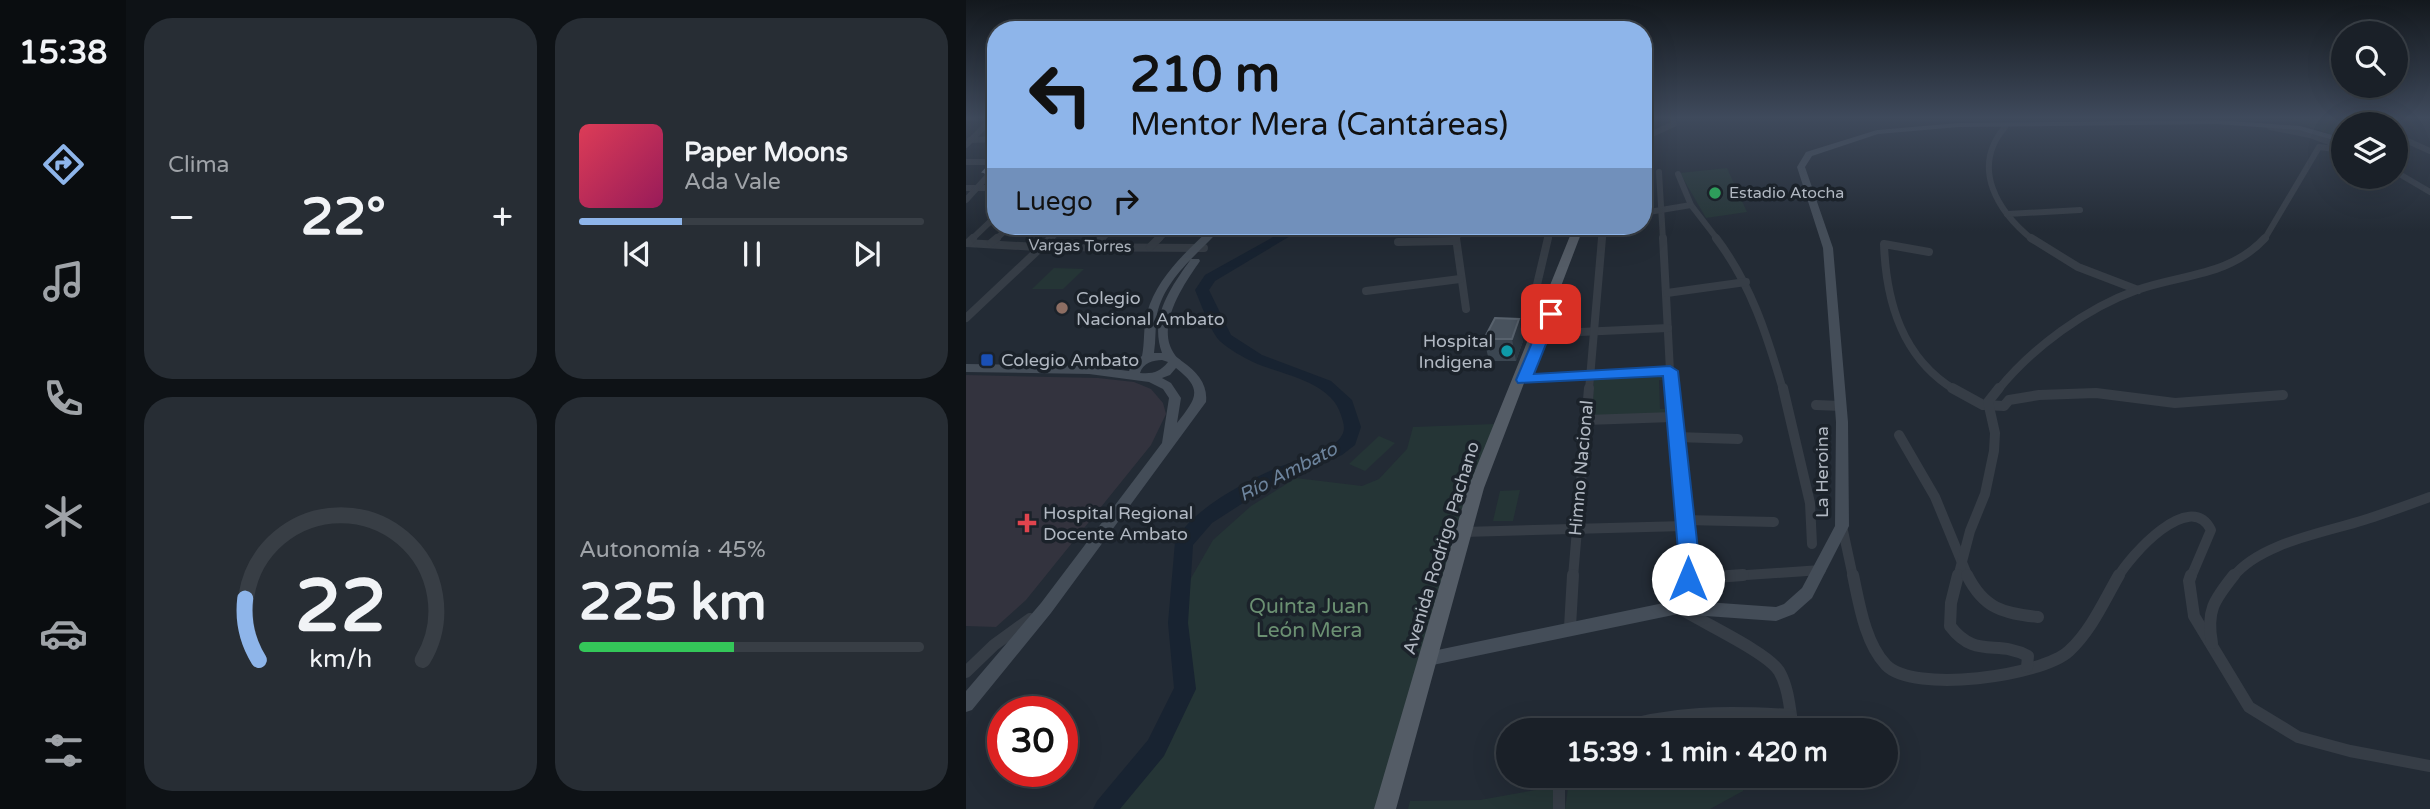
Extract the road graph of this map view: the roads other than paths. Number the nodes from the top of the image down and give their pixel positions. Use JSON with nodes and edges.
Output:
{"nodes":[{"id":1,"x":1808,"y":156,"type":"edge"},
{"id":2,"x":1991,"y":156,"type":"edge"},
{"id":3,"x":2314,"y":156,"type":"edge"},
{"id":4,"x":966,"y":162,"type":"edge"},
{"id":5,"x":987,"y":162,"type":"edge"},
{"id":6,"x":1801,"y":167,"type":"joint"},
{"id":7,"x":1659,"y":172,"type":"dead end"},
{"id":8,"x":1678,"y":174,"type":"dead end"},
{"id":9,"x":987,"y":177,"type":"edge"},
{"id":10,"x":2408,"y":180,"type":"edge"},
{"id":11,"x":966,"y":188,"type":"edge"},
{"id":12,"x":977,"y":188,"type":"junction"},
{"id":13,"x":987,"y":188,"type":"edge"},
{"id":14,"x":2430,"y":192,"type":"edge"},
{"id":15,"x":966,"y":200,"type":"edge"},
{"id":16,"x":1691,"y":205,"type":"junction"},
{"id":17,"x":2080,"y":210,"type":"dead end"},
{"id":18,"x":1659,"y":211,"type":"junction"},
{"id":19,"x":1652,"y":212,"type":"edge"},
{"id":20,"x":2007,"y":214,"type":"junction"},
{"id":21,"x":987,"y":224,"type":"edge"},
{"id":22,"x":1000,"y":235,"type":"edge"},
{"id":23,"x":1053,"y":235,"type":"edge"},
{"id":24,"x":1106,"y":235,"type":"edge"},
{"id":25,"x":1163,"y":235,"type":"edge"},
{"id":26,"x":1211,"y":235,"type":"edge"},
{"id":27,"x":1215,"y":235,"type":"edge"},
{"id":28,"x":1458,"y":235,"type":"edge"},
{"id":29,"x":1549,"y":235,"type":"edge"},
{"id":30,"x":1576,"y":235,"type":"edge"},
{"id":31,"x":1581,"y":235,"type":"edge"},
{"id":32,"x":1602,"y":235,"type":"edge"},
{"id":33,"x":1455,"y":241,"type":"junction"},
{"id":34,"x":1398,"y":242,"type":"dead end"},
{"id":35,"x":967,"y":243,"type":"edge"},
{"id":36,"x":991,"y":243,"type":"junction"},
{"id":37,"x":1038,"y":247,"type":"junction"},
{"id":38,"x":1150,"y":247,"type":"junction"},
{"id":39,"x":1092,"y":248,"type":"junction"},
{"id":40,"x":1199,"y":249,"type":"junction"},
{"id":41,"x":1929,"y":252,"type":"dead end"},
{"id":42,"x":1460,"y":279,"type":"junction"},
{"id":43,"x":1746,"y":282,"type":"junction"},
{"id":44,"x":2138,"y":290,"type":"junction"},
{"id":45,"x":1366,"y":291,"type":"dead end"},
{"id":46,"x":1667,"y":293,"type":"junction"},
{"id":47,"x":966,"y":307,"type":"edge"},
{"id":48,"x":978,"y":307,"type":"junction"},
{"id":49,"x":1465,"y":309,"type":"dead end"},
{"id":50,"x":966,"y":318,"type":"edge"},
{"id":51,"x":1668,"y":328,"type":"junction"},
{"id":52,"x":1595,"y":331,"type":"junction"},
{"id":53,"x":1503,"y":333,"type":"edge"},
{"id":54,"x":1539,"y":334,"type":"junction"},
{"id":55,"x":1143,"y":360,"type":"junction"},
{"id":56,"x":1171,"y":361,"type":"junction"},
{"id":57,"x":968,"y":364,"type":"edge"},
{"id":58,"x":1670,"y":371,"type":"junction"},
{"id":59,"x":1133,"y":374,"type":"junction"},
{"id":60,"x":1587,"y":377,"type":"junction"},
{"id":61,"x":1152,"y":378,"type":"junction"},
{"id":62,"x":1521,"y":379,"type":"junction"},
{"id":63,"x":2283,"y":395,"type":"dead end"},
{"id":64,"x":1816,"y":405,"type":"dead end"},
{"id":65,"x":1841,"y":406,"type":"junction"},
{"id":66,"x":1990,"y":408,"type":"junction"},
{"id":67,"x":1672,"y":417,"type":"junction"},
{"id":68,"x":1586,"y":420,"type":"junction"},
{"id":69,"x":1899,"y":435,"type":"dead end"},
{"id":70,"x":1676,"y":437,"type":"junction"},
{"id":71,"x":1738,"y":439,"type":"dead end"},
{"id":72,"x":1167,"y":442,"type":"junction"},
{"id":73,"x":2430,"y":497,"type":"edge"},
{"id":74,"x":1774,"y":522,"type":"dead end"},
{"id":75,"x":1685,"y":523,"type":"junction"},
{"id":76,"x":1842,"y":526,"type":"junction"},
{"id":77,"x":1575,"y":531,"type":"junction"},
{"id":78,"x":1467,"y":532,"type":"junction"},
{"id":79,"x":1812,"y":544,"type":"dead end"},
{"id":80,"x":1962,"y":566,"type":"junction"},
{"id":81,"x":1821,"y":570,"type":"junction"},
{"id":82,"x":1688,"y":579,"type":"junction"},
{"id":83,"x":1678,"y":607,"type":"junction"},
{"id":84,"x":1046,"y":608,"type":"junction"},
{"id":85,"x":2038,"y":617,"type":"dead end"},
{"id":86,"x":1570,"y":627,"type":"junction"},
{"id":87,"x":2213,"y":648,"type":"junction"},
{"id":88,"x":1432,"y":658,"type":"junction"},
{"id":89,"x":2027,"y":667,"type":"junction"},
{"id":90,"x":966,"y":672,"type":"edge"},
{"id":91,"x":966,"y":704,"type":"edge"},
{"id":92,"x":1790,"y":715,"type":"junction"},
{"id":93,"x":1652,"y":718,"type":"edge"},
{"id":94,"x":1791,"y":718,"type":"edge"},
{"id":95,"x":2430,"y":766,"type":"edge"},
{"id":96,"x":1559,"y":788,"type":"edge"},
{"id":97,"x":1385,"y":809,"type":"edge"},
{"id":98,"x":1395,"y":809,"type":"edge"},
{"id":99,"x":1559,"y":809,"type":"edge"}],
"edges":[{"from":1,"to":6,"type":"street"},
{"from":2,"to":20,"type":"street"},
{"from":3,"to":44,"type":"street"},
{"from":4,"to":5,"type":"street"},
{"from":6,"to":65,"type":"main road","name":"La Heroina"},
{"from":7,"to":18,"type":"street"},
{"from":8,"to":16,"type":"street"},
{"from":9,"to":12,"type":"street"},
{"from":10,"to":14,"type":"street"},
{"from":11,"to":12,"type":"street"},
{"from":12,"to":13,"type":"street"},
{"from":12,"to":15,"type":"street"},
{"from":16,"to":18,"type":"street"},
{"from":16,"to":43,"type":"street"},
{"from":17,"to":20,"type":"street"},
{"from":18,"to":19,"type":"street"},
{"from":18,"to":46,"type":"street"},
{"from":20,"to":44,"type":"street"},
{"from":21,"to":35,"type":"street"},
{"from":22,"to":36,"type":"street"},
{"from":23,"to":37,"type":"street"},
{"from":24,"to":39,"type":"street"},
{"from":25,"to":38,"type":"street"},
{"from":26,"to":40,"type":"main road"},
{"from":27,"to":40,"type":"main road"},
{"from":28,"to":33,"type":"street"},
{"from":29,"to":53,"type":"street"},
{"from":30,"to":54,"type":"main road","name":"Avenida Rodrigo Pachano"},
{"from":31,"to":54,"type":"main road","name":"Avenida Rodrigo Pachano"},
{"from":32,"to":52,"type":"street","name":"Himno Nacional"},
{"from":33,"to":34,"type":"street"},
{"from":33,"to":42,"type":"street"},
{"from":35,"to":36,"type":"street","name":"Vargas Torres"},
{"from":36,"to":37,"type":"street","name":"Vargas Torres"},
{"from":37,"to":39,"type":"street","name":"Vargas Torres"},
{"from":37,"to":48,"type":"street"},
{"from":38,"to":39,"type":"street","name":"Vargas Torres"},
{"from":38,"to":40,"type":"street","name":"Vargas Torres"},
{"from":40,"to":55,"type":"main road"},
{"from":40,"to":56,"type":"main road"},
{"from":41,"to":66,"type":"street"},
{"from":42,"to":45,"type":"street"},
{"from":42,"to":49,"type":"street"},
{"from":43,"to":46,"type":"street"},
{"from":43,"to":79,"type":"street"},
{"from":44,"to":66,"type":"street"},
{"from":46,"to":51,"type":"street"},
{"from":47,"to":48,"type":"street"},
{"from":48,"to":50,"type":"street"},
{"from":51,"to":52,"type":"street"},
{"from":51,"to":58,"type":"street"},
{"from":52,"to":54,"type":"street"},
{"from":52,"to":60,"type":"street","name":"Himno Nacional"},
{"from":54,"to":62,"type":"main road","name":"Avenida Rodrigo Pachano"},
{"from":55,"to":56,"type":"street"},
{"from":55,"to":57,"type":"main road"},
{"from":55,"to":59,"type":"main road"},
{"from":56,"to":61,"type":"main road"},
{"from":56,"to":72,"type":"main road"},
{"from":57,"to":59,"type":"main road"},
{"from":58,"to":60,"type":"street"},
{"from":58,"to":67,"type":"street"},
{"from":59,"to":61,"type":"main road"},
{"from":60,"to":62,"type":"street"},
{"from":60,"to":68,"type":"street","name":"Himno Nacional"},
{"from":61,"to":72,"type":"main road"},
{"from":62,"to":78,"type":"main road","name":"Avenida Rodrigo Pachano"},
{"from":63,"to":66,"type":"street"},
{"from":64,"to":65,"type":"street"},
{"from":65,"to":76,"type":"main road","name":"La Heroina"},
{"from":66,"to":80,"type":"street"},
{"from":67,"to":68,"type":"street"},
{"from":67,"to":70,"type":"street"},
{"from":68,"to":77,"type":"street","name":"Himno Nacional"},
{"from":69,"to":80,"type":"street"},
{"from":70,"to":71,"type":"street"},
{"from":70,"to":75,"type":"street"},
{"from":72,"to":84,"type":"street"},
{"from":73,"to":87,"type":"street"},
{"from":74,"to":75,"type":"street"},
{"from":75,"to":77,"type":"street"},
{"from":75,"to":82,"type":"street"},
{"from":76,"to":81,"type":"main road","name":"La Heroina"},
{"from":76,"to":89,"type":"street"},
{"from":77,"to":78,"type":"street"},
{"from":77,"to":86,"type":"street","name":"Himno Nacional"},
{"from":78,"to":88,"type":"main road","name":"Avenida Rodrigo Pachano"},
{"from":80,"to":85,"type":"street"},
{"from":80,"to":89,"type":"street"},
{"from":81,"to":82,"type":"street"},
{"from":81,"to":83,"type":"main road","name":"La Heroina"},
{"from":82,"to":83,"type":"street"},
{"from":83,"to":86,"type":"main road","name":"La Heroina"},
{"from":83,"to":92,"type":"street"},
{"from":84,"to":90,"type":"street"},
{"from":84,"to":91,"type":"street"},
{"from":86,"to":88,"type":"main road","name":"La Heroina"},
{"from":87,"to":89,"type":"street"},
{"from":87,"to":95,"type":"street"},
{"from":88,"to":97,"type":"main road","name":"Avenida Rodrigo Pachano"},
{"from":88,"to":98,"type":"main road","name":"Avenida Rodrigo Pachano"},
{"from":92,"to":93,"type":"street"},
{"from":92,"to":94,"type":"street"},
{"from":96,"to":99,"type":"street"}]}
